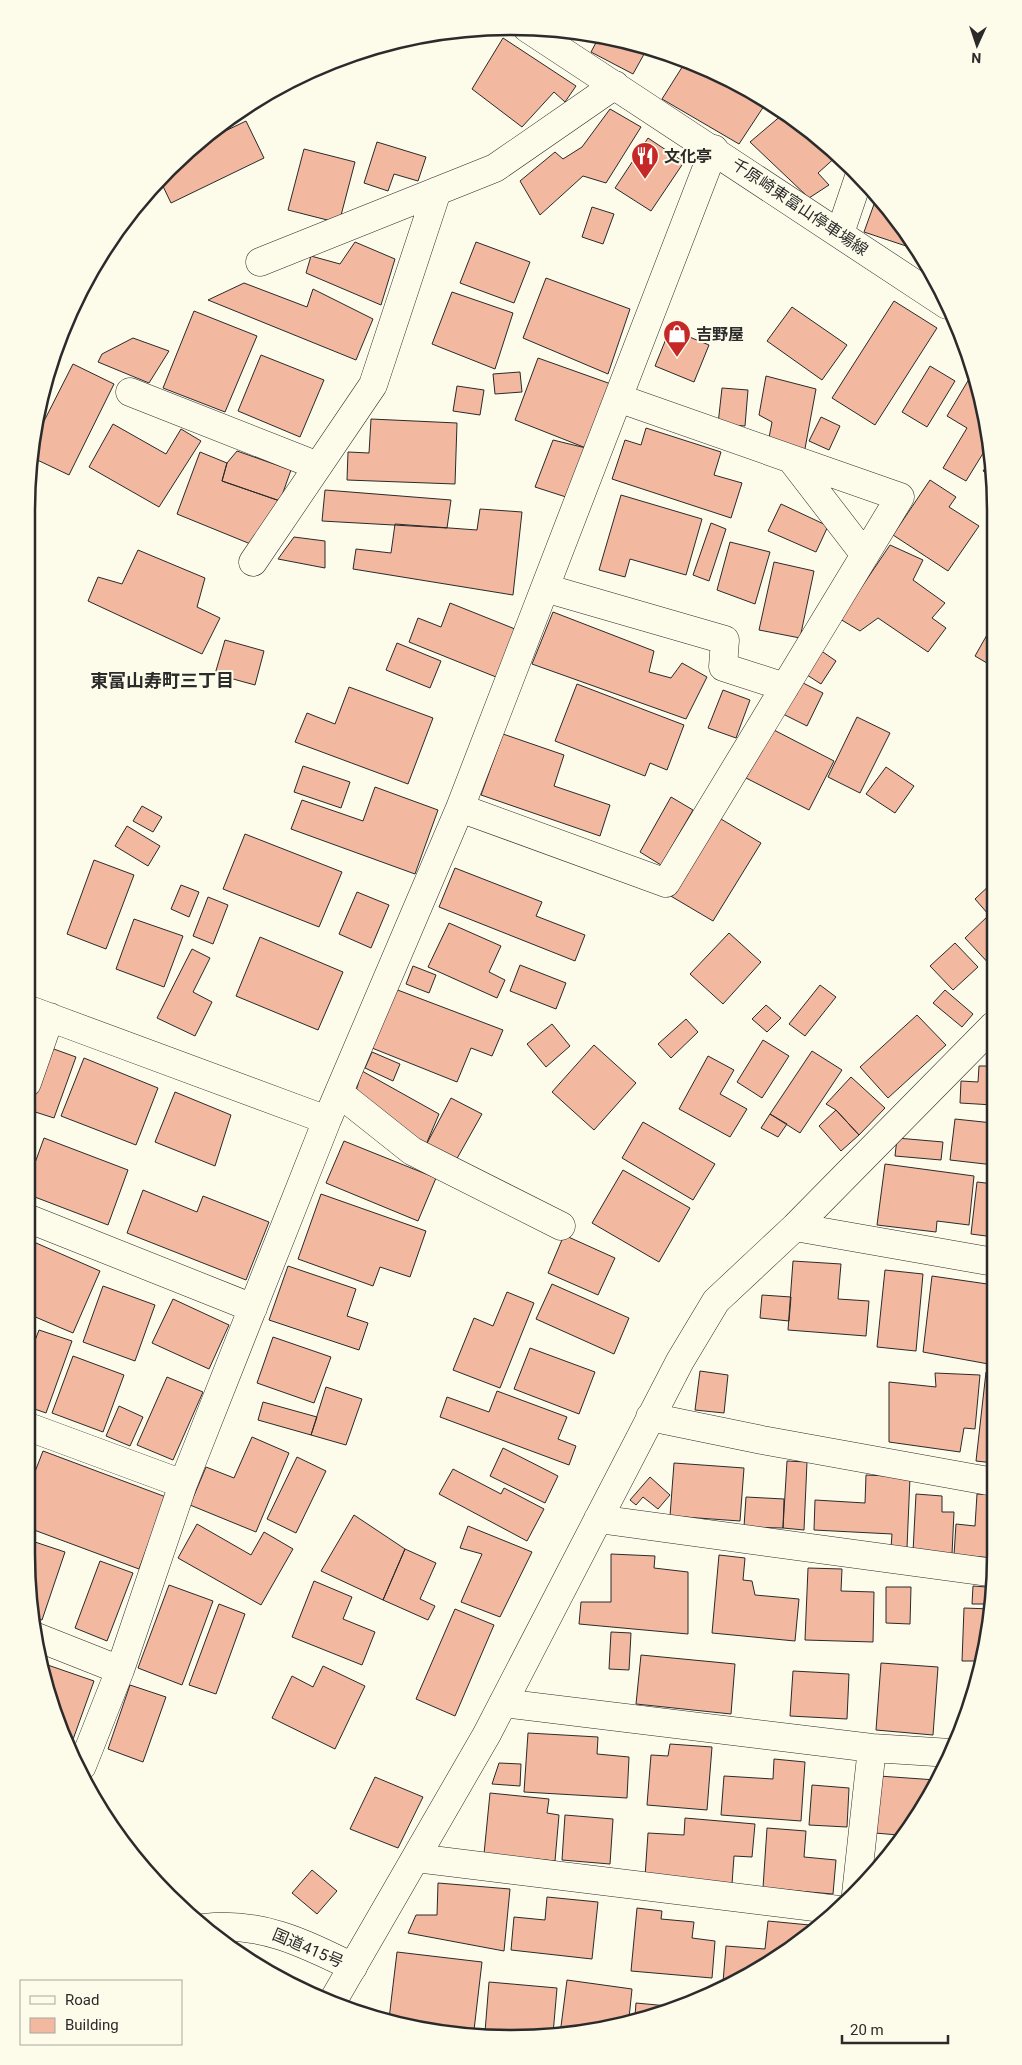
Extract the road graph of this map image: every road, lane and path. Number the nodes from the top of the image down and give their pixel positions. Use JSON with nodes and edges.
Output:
{"nodes":[{"id":1,"x":539,"y":36,"type":"edge"},
{"id":2,"x":615,"y":85,"type":"junction"},
{"id":3,"x":714,"y":149,"type":"junction"},
{"id":4,"x":857,"y":184,"type":"edge"},
{"id":5,"x":437,"y":191,"type":"junction"},
{"id":6,"x":840,"y":233,"type":"junction"},
{"id":7,"x":260,"y":262,"type":"dead end"},
{"id":8,"x":937,"y":298,"type":"edge"},
{"id":9,"x":130,"y":392,"type":"dead end"},
{"id":10,"x":618,"y":398,"type":"junction"},
{"id":11,"x":791,"y":459,"type":"junction"},
{"id":12,"x":318,"y":466,"type":"junction"},
{"id":13,"x":865,"y":555,"type":"junction"},
{"id":14,"x":253,"y":562,"type":"dead end"},
{"id":15,"x":545,"y":588,"type":"junction"},
{"id":16,"x":785,"y":687,"type":"junction"},
{"id":17,"x":460,"y":808,"type":"junction"},
{"id":18,"x":39,"y":1013,"type":"edge"},
{"id":19,"x":987,"y":1035,"type":"edge"},
{"id":20,"x":35,"y":1036,"type":"edge"},
{"id":21,"x":339,"y":1093,"type":"junction"},
{"id":22,"x":327,"y":1120,"type":"junction"},
{"id":23,"x":35,"y":1221,"type":"edge"},
{"id":24,"x":561,"y":1226,"type":"dead end"},
{"id":25,"x":795,"y":1227,"type":"junction"},
{"id":26,"x":987,"y":1261,"type":"edge"},
{"id":27,"x":253,"y":1308,"type":"junction"},
{"id":28,"x":650,"y":1418,"type":"junction"},
{"id":29,"x":35,"y":1429,"type":"edge"},
{"id":30,"x":987,"y":1481,"type":"edge"},
{"id":31,"x":182,"y":1484,"type":"junction"},
{"id":32,"x":598,"y":1519,"type":"junction"},
{"id":33,"x":986,"y":1572,"type":"edge"},
{"id":34,"x":43,"y":1639,"type":"edge"},
{"id":35,"x":120,"y":1670,"type":"junction"},
{"id":36,"x":503,"y":1703,"type":"junction"},
{"id":37,"x":872,"y":1748,"type":"junction"},
{"id":38,"x":944,"y":1752,"type":"edge"},
{"id":39,"x":83,"y":1763,"type":"edge"},
{"id":40,"x":416,"y":1858,"type":"junction"},
{"id":41,"x":857,"y":1881,"type":"edge"},
{"id":42,"x":829,"y":1909,"type":"edge"},
{"id":43,"x":214,"y":1926,"type":"edge"},
{"id":44,"x":353,"y":1967,"type":"junction"},
{"id":45,"x":335,"y":1996,"type":"edge"}],
"edges":[{"from":1,"to":2,"type":"main road","name":"千原崎東富山停車場線"},
{"from":2,"to":3,"type":"main road","name":"千原崎東富山停車場線"},
{"from":2,"to":5,"type":"main road"},
{"from":3,"to":6,"type":"main road","name":"千原崎東富山停車場線"},
{"from":3,"to":10,"type":"main road"},
{"from":4,"to":6,"type":"main road"},
{"from":5,"to":7,"type":"main road"},
{"from":5,"to":12,"type":"main road"},
{"from":6,"to":8,"type":"main road","name":"千原崎東富山停車場線"},
{"from":9,"to":12,"type":"main road"},
{"from":10,"to":11,"type":"main road"},
{"from":10,"to":15,"type":"main road"},
{"from":11,"to":13,"type":"main road"},
{"from":11,"to":13,"type":"main road"},
{"from":12,"to":14,"type":"main road"},
{"from":13,"to":16,"type":"main road"},
{"from":15,"to":16,"type":"main road"},
{"from":15,"to":17,"type":"main road"},
{"from":16,"to":17,"type":"main road"},
{"from":17,"to":21,"type":"main road"},
{"from":18,"to":20,"type":"main road"},
{"from":18,"to":22,"type":"main road"},
{"from":19,"to":25,"type":"main road"},
{"from":21,"to":22,"type":"main road"},
{"from":21,"to":24,"type":"main road"},
{"from":22,"to":27,"type":"main road"},
{"from":23,"to":27,"type":"main road"},
{"from":25,"to":26,"type":"main road"},
{"from":25,"to":28,"type":"main road"},
{"from":27,"to":31,"type":"main road"},
{"from":28,"to":30,"type":"main road"},
{"from":28,"to":32,"type":"main road"},
{"from":29,"to":31,"type":"main road"},
{"from":31,"to":35,"type":"main road"},
{"from":32,"to":33,"type":"main road"},
{"from":32,"to":36,"type":"main road"},
{"from":34,"to":35,"type":"main road"},
{"from":35,"to":39,"type":"main road"},
{"from":36,"to":37,"type":"main road"},
{"from":36,"to":40,"type":"main road"},
{"from":37,"to":38,"type":"main road"},
{"from":37,"to":41,"type":"main road"},
{"from":40,"to":42,"type":"main road"},
{"from":40,"to":44,"type":"main road"},
{"from":43,"to":44,"type":"main road","name":"国道415号"},
{"from":44,"to":45,"type":"main road"}]}
